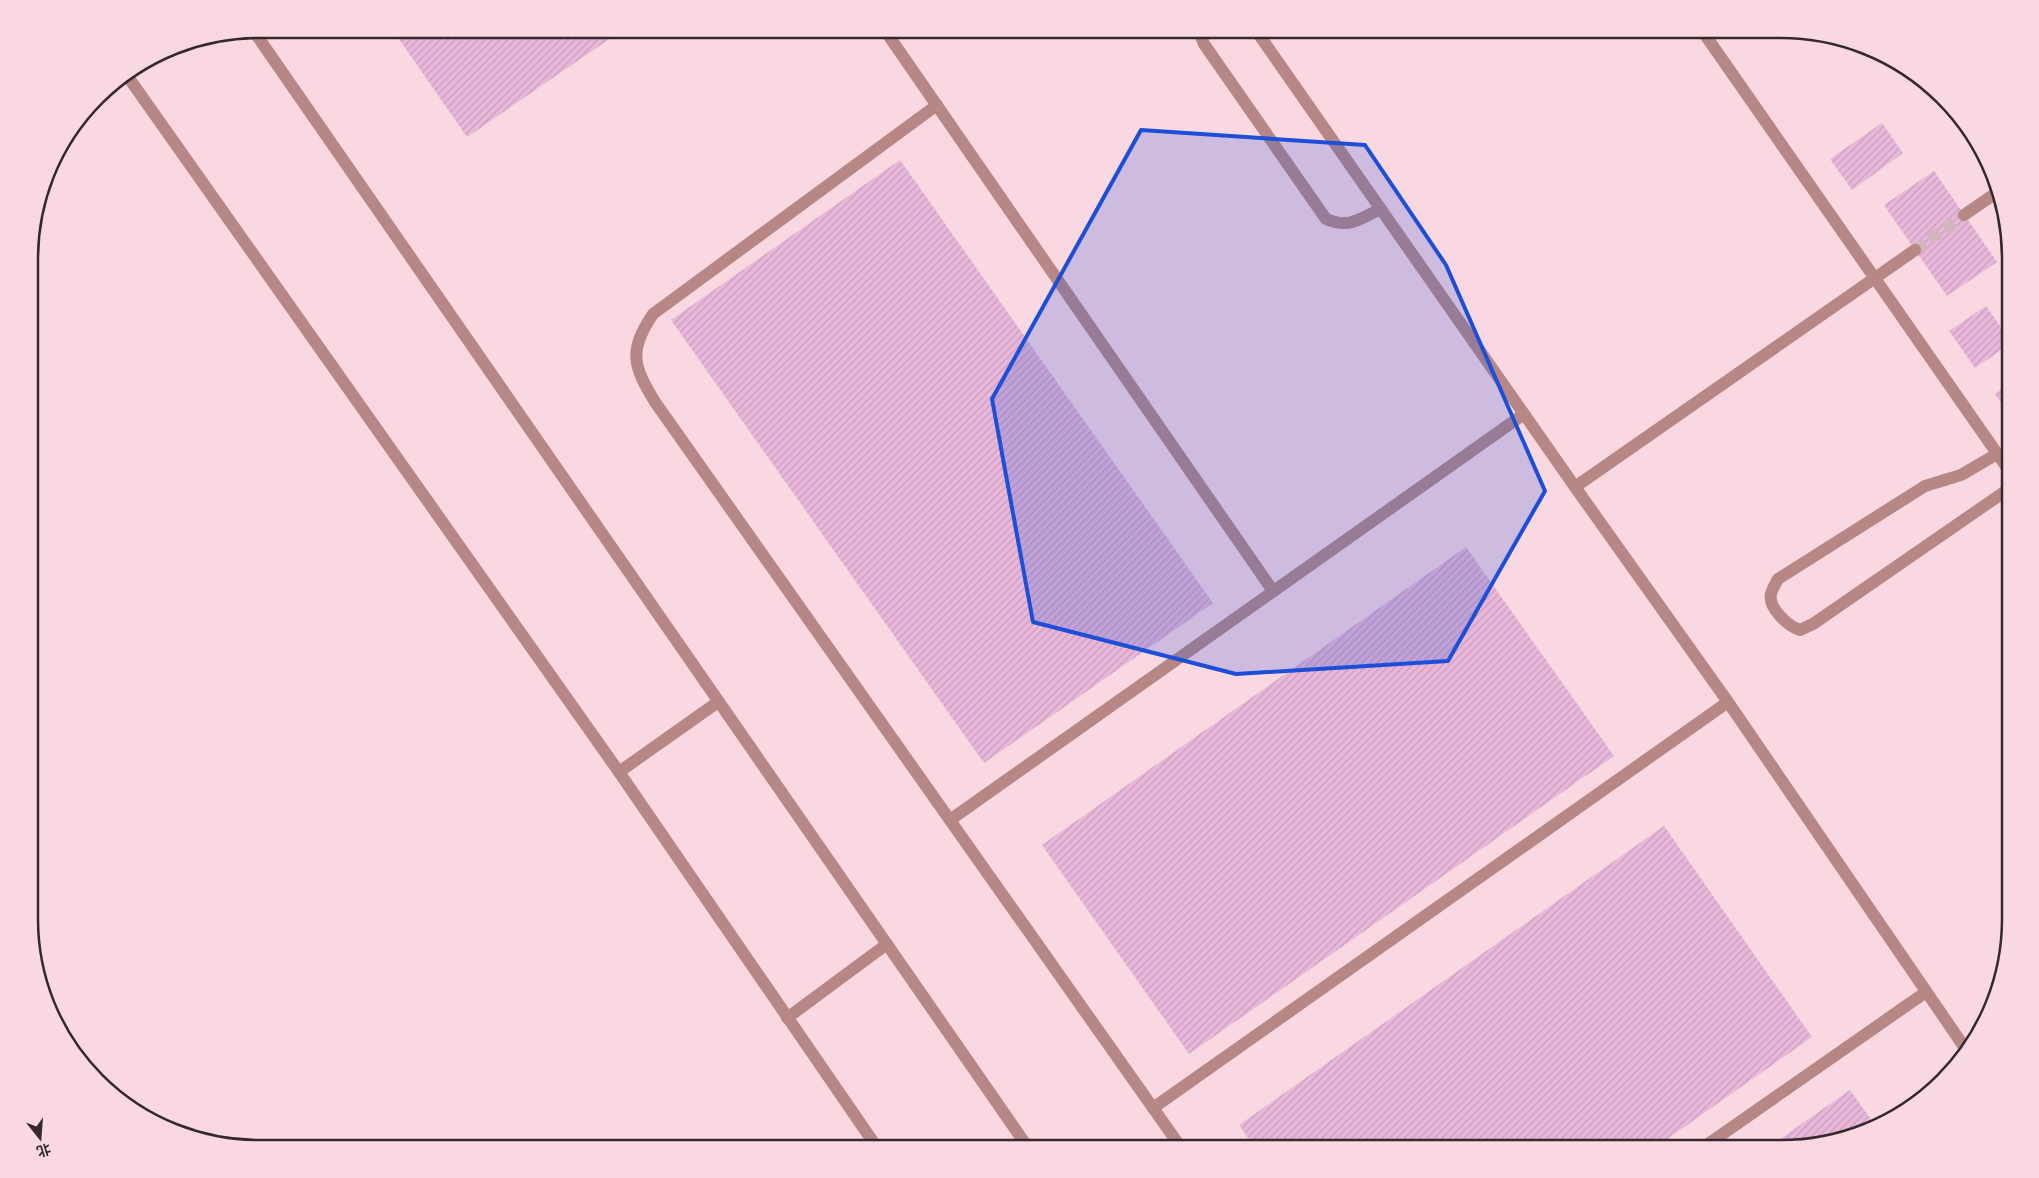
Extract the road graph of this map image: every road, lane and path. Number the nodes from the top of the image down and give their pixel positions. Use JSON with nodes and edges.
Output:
{"nodes":[{"id":1,"x":259,"y":38,"type":"edge"},
{"id":2,"x":890,"y":38,"type":"edge"},
{"id":3,"x":1202,"y":38,"type":"edge"},
{"id":4,"x":1261,"y":38,"type":"edge"},
{"id":5,"x":1707,"y":38,"type":"edge"},
{"id":6,"x":130,"y":79,"type":"edge"},
{"id":7,"x":937,"y":105,"type":"junction"},
{"id":8,"x":1993,"y":196,"type":"edge"},
{"id":9,"x":1381,"y":209,"type":"junction"},
{"id":10,"x":1964,"y":215,"type":"tunnel mouth"},
{"id":11,"x":1915,"y":250,"type":"tunnel mouth"},
{"id":12,"x":1874,"y":278,"type":"junction"},
{"id":13,"x":1524,"y":414,"type":"junction"},
{"id":14,"x":1997,"y":454,"type":"junction"},
{"id":15,"x":2002,"y":461,"type":"edge"},
{"id":16,"x":1575,"y":487,"type":"junction"},
{"id":17,"x":2002,"y":494,"type":"edge"},
{"id":18,"x":1273,"y":591,"type":"junction"},
{"id":19,"x":718,"y":702,"type":"junction"},
{"id":20,"x":1728,"y":702,"type":"junction"},
{"id":21,"x":619,"y":772,"type":"junction"},
{"id":22,"x":950,"y":820,"type":"junction"},
{"id":23,"x":887,"y":944,"type":"junction"},
{"id":24,"x":1926,"y":992,"type":"junction"},
{"id":25,"x":787,"y":1018,"type":"junction"},
{"id":26,"x":1962,"y":1044,"type":"edge"},
{"id":27,"x":1153,"y":1108,"type":"junction"},
{"id":28,"x":872,"y":1140,"type":"edge"},
{"id":29,"x":1023,"y":1140,"type":"edge"},
{"id":30,"x":1176,"y":1140,"type":"edge"},
{"id":31,"x":1714,"y":1140,"type":"edge"}],
"edges":[{"from":1,"to":19,"type":"lane"},
{"from":2,"to":7,"type":"lane"},
{"from":3,"to":9,"type":"lane"},
{"from":4,"to":9,"type":"lane"},
{"from":5,"to":12,"type":"lane"},
{"from":6,"to":21,"type":"lane"},
{"from":7,"to":18,"type":"lane"},
{"from":7,"to":22,"type":"lane"},
{"from":8,"to":10,"type":"lane"},
{"from":9,"to":13,"type":"lane"},
{"from":11,"to":12,"type":"lane"},
{"from":12,"to":14,"type":"lane"},
{"from":12,"to":16,"type":"lane"},
{"from":13,"to":16,"type":"lane"},
{"from":13,"to":18,"type":"lane"},
{"from":14,"to":15,"type":"lane"},
{"from":14,"to":17,"type":"lane"},
{"from":16,"to":20,"type":"lane"},
{"from":18,"to":22,"type":"lane"},
{"from":19,"to":21,"type":"lane"},
{"from":19,"to":23,"type":"lane"},
{"from":20,"to":24,"type":"lane"},
{"from":20,"to":27,"type":"lane"},
{"from":21,"to":25,"type":"lane"},
{"from":22,"to":27,"type":"lane"},
{"from":23,"to":25,"type":"lane"},
{"from":23,"to":29,"type":"lane"},
{"from":24,"to":26,"type":"lane"},
{"from":24,"to":31,"type":"lane"},
{"from":25,"to":28,"type":"lane"},
{"from":27,"to":30,"type":"lane"}]}
